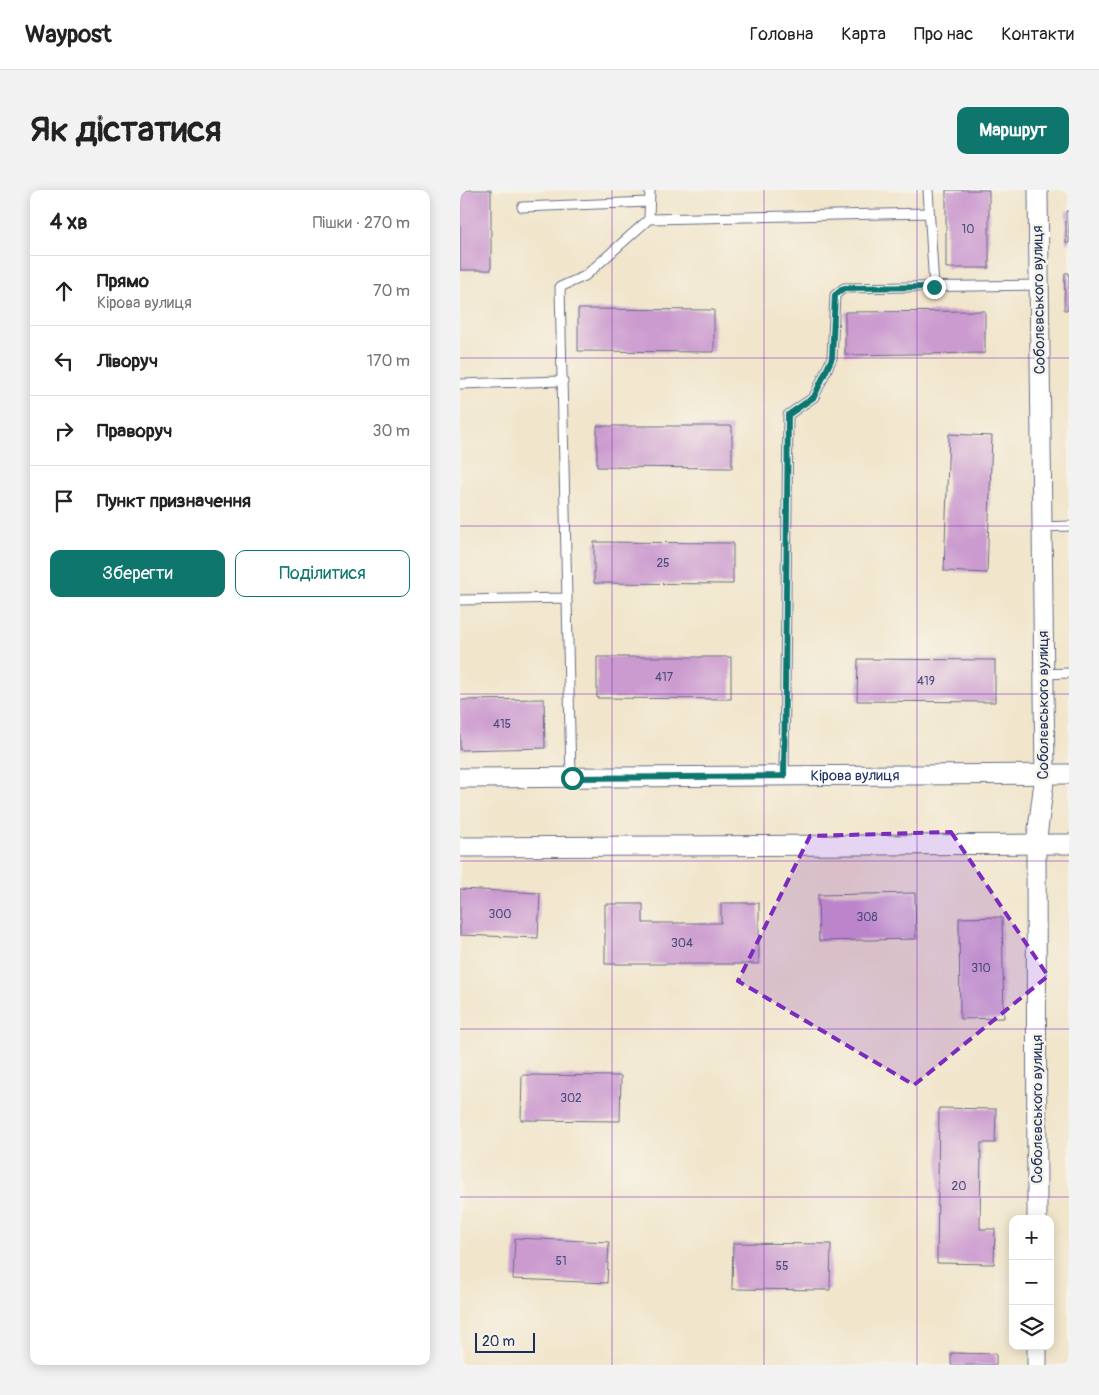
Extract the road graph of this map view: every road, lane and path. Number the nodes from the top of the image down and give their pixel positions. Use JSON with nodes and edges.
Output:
{"nodes":[{"id":1,"x":650,"y":190,"type":"edge"},
{"id":2,"x":928,"y":190,"type":"edge"},
{"id":3,"x":1038,"y":190,"type":"edge"},
{"id":4,"x":649,"y":202,"type":"junction"},
{"id":5,"x":522,"y":207,"type":"dead end"},
{"id":6,"x":928,"y":213,"type":"junction"},
{"id":7,"x":649,"y":219,"type":"junction"},
{"id":8,"x":1039,"y":285,"type":"junction"},
{"id":9,"x":934,"y":287,"type":"junction"},
{"id":10,"x":562,"y":381,"type":"junction"},
{"id":11,"x":460,"y":384,"type":"edge"},
{"id":12,"x":1042,"y":526,"type":"junction"},
{"id":13,"x":1069,"y":526,"type":"edge"},
{"id":14,"x":567,"y":598,"type":"junction"},
{"id":15,"x":460,"y":600,"type":"edge"},
{"id":16,"x":1044,"y":674,"type":"junction"},
{"id":17,"x":1069,"y":674,"type":"edge"},
{"id":18,"x":1045,"y":774,"type":"junction"},
{"id":19,"x":1069,"y":774,"type":"edge"},
{"id":20,"x":784,"y":776,"type":"junction"},
{"id":21,"x":460,"y":778,"type":"edge"},
{"id":22,"x":572,"y":778,"type":"junction"},
{"id":23,"x":1069,"y":844,"type":"edge"},
{"id":24,"x":1036,"y":845,"type":"junction"},
{"id":25,"x":460,"y":847,"type":"edge"},
{"id":26,"x":1037,"y":1215,"type":"edge"},
{"id":27,"x":1037,"y":1350,"type":"edge"},
{"id":28,"x":1038,"y":1365,"type":"edge"}],
"edges":[{"from":1,"to":4,"type":"lane"},
{"from":2,"to":6,"type":"lane"},
{"from":3,"to":8,"type":"street","name":"Соболєвського вулиця"},
{"from":4,"to":5,"type":"lane"},
{"from":4,"to":7,"type":"lane"},
{"from":6,"to":7,"type":"lane"},
{"from":6,"to":9,"type":"lane"},
{"from":7,"to":10,"type":"lane"},
{"from":8,"to":9,"type":"lane"},
{"from":8,"to":12,"type":"street","name":"Соболєвського вулиця"},
{"from":9,"to":20,"type":"lane"},
{"from":10,"to":11,"type":"lane"},
{"from":10,"to":14,"type":"lane"},
{"from":12,"to":13,"type":"lane"},
{"from":12,"to":16,"type":"street","name":"Соболєвського вулиця"},
{"from":14,"to":15,"type":"lane"},
{"from":14,"to":22,"type":"lane"},
{"from":16,"to":17,"type":"lane"},
{"from":16,"to":18,"type":"street","name":"Соболєвського вулиця"},
{"from":18,"to":19,"type":"street","name":"Кірова вулиця"},
{"from":18,"to":20,"type":"street","name":"Кірова вулиця"},
{"from":18,"to":24,"type":"street","name":"Соболєвського вулиця"},
{"from":20,"to":22,"type":"street","name":"Кірова вулиця"},
{"from":21,"to":22,"type":"street","name":"Кірова вулиця"},
{"from":23,"to":24,"type":"street"},
{"from":24,"to":25,"type":"street"},
{"from":24,"to":26,"type":"street","name":"Соболєвського вулиця"},
{"from":27,"to":28,"type":"street"}]}
